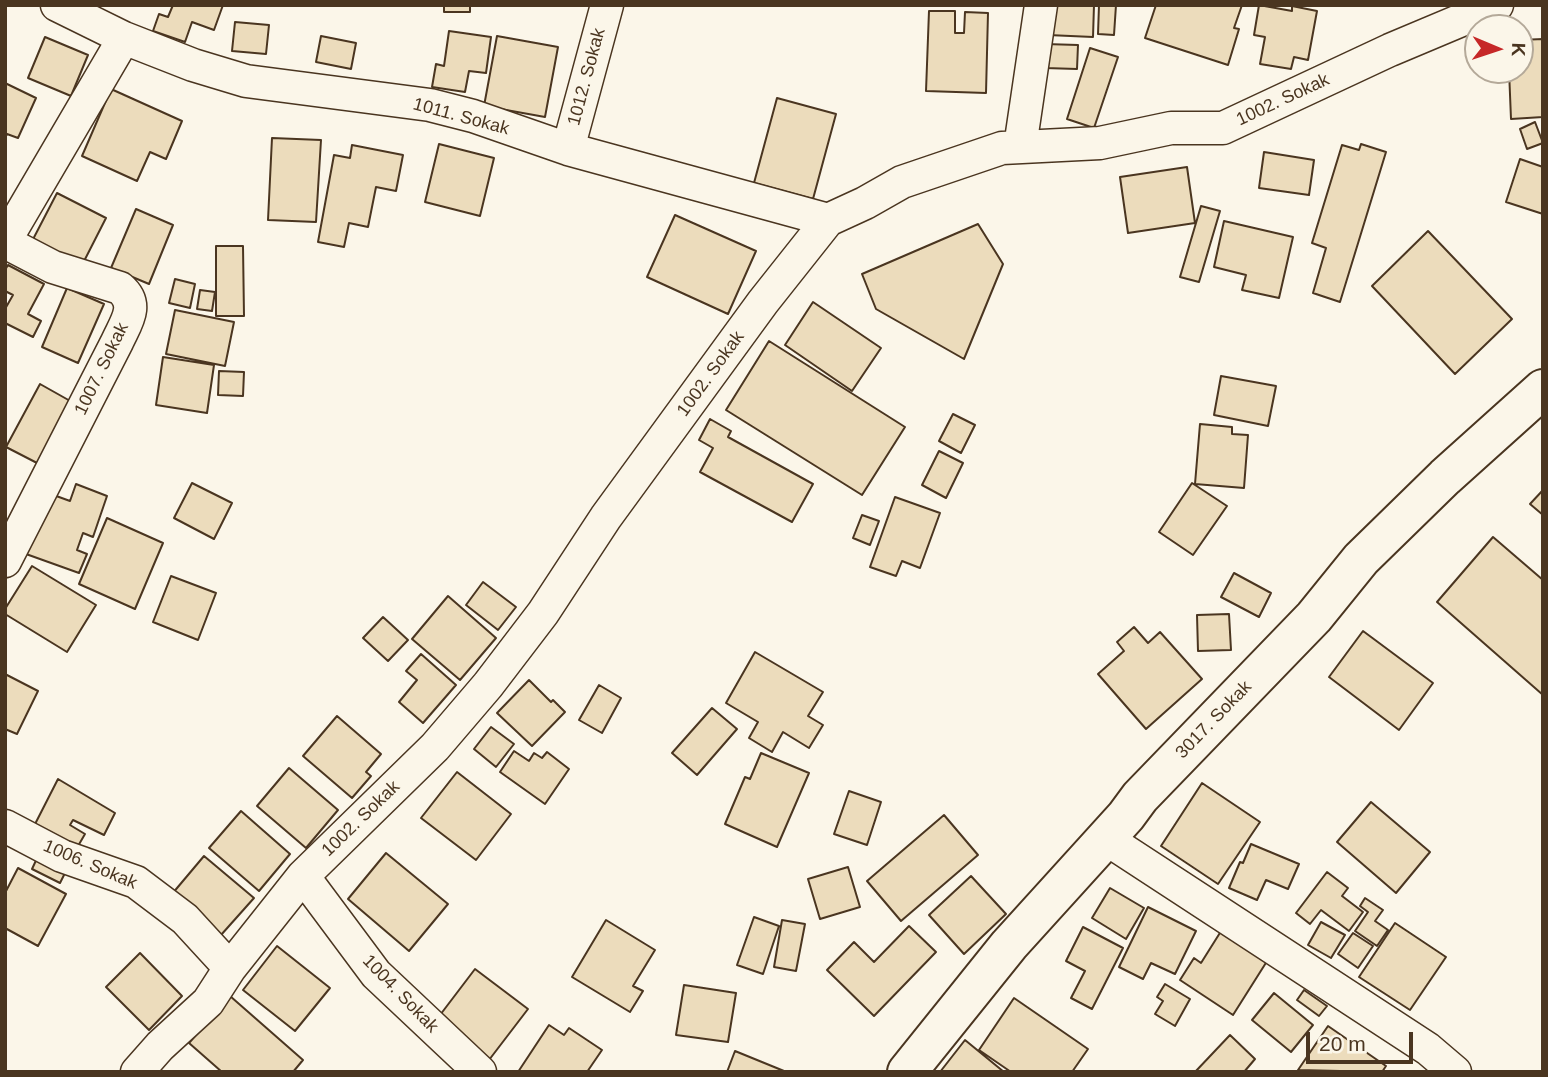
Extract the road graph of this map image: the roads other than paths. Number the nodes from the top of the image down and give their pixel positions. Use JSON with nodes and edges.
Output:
{"nodes":[{"id":1,"x":57,"y":5,"type":"edge"},
{"id":2,"x":607,"y":5,"type":"edge"},
{"id":3,"x":1041,"y":5,"type":"edge"},
{"id":4,"x":1497,"y":5,"type":"edge"},
{"id":5,"x":124,"y":38,"type":"junction"},
{"id":6,"x":1020,"y":147,"type":"junction"},
{"id":7,"x":568,"y":149,"type":"junction"},
{"id":8,"x":828,"y":220,"type":"junction"},
{"id":9,"x":5,"y":242,"type":"edge"},
{"id":10,"x":1543,"y":389,"type":"edge"},
{"id":11,"x":5,"y":561,"type":"edge"},
{"id":12,"x":5,"y":826,"type":"edge"},
{"id":13,"x":1105,"y":838,"type":"junction"},
{"id":14,"x":303,"y":876,"type":"junction"},
{"id":15,"x":230,"y":968,"type":"junction"},
{"id":16,"x":1421,"y":1060,"type":"edge"},
{"id":17,"x":137,"y":1072,"type":"edge"},
{"id":18,"x":480,"y":1072,"type":"edge"},
{"id":19,"x":907,"y":1072,"type":"edge"},
{"id":20,"x":1455,"y":1072,"type":"edge"}],
"edges":[{"from":1,"to":5,"type":"street","name":"1011. Sokak"},
{"from":2,"to":7,"type":"street","name":"1012. Sokak"},
{"from":3,"to":6,"type":"street"},
{"from":4,"to":6,"type":"street","name":"1002. Sokak"},
{"from":5,"to":7,"type":"street","name":"1011. Sokak"},
{"from":5,"to":9,"type":"street","name":"1007. Sokak"},
{"from":6,"to":8,"type":"street","name":"1002. Sokak"},
{"from":7,"to":8,"type":"street","name":"1011. Sokak"},
{"from":8,"to":14,"type":"street","name":"1002. Sokak"},
{"from":9,"to":11,"type":"street","name":"1007. Sokak"},
{"from":10,"to":13,"type":"street","name":"3017. Sokak"},
{"from":12,"to":15,"type":"street","name":"1006. Sokak"},
{"from":13,"to":16,"type":"street"},
{"from":13,"to":19,"type":"street","name":"3017. Sokak"},
{"from":14,"to":15,"type":"street","name":"1002. Sokak"},
{"from":14,"to":18,"type":"street","name":"1004. Sokak"},
{"from":15,"to":17,"type":"street","name":"1002. Sokak"},
{"from":16,"to":20,"type":"street"}]}
